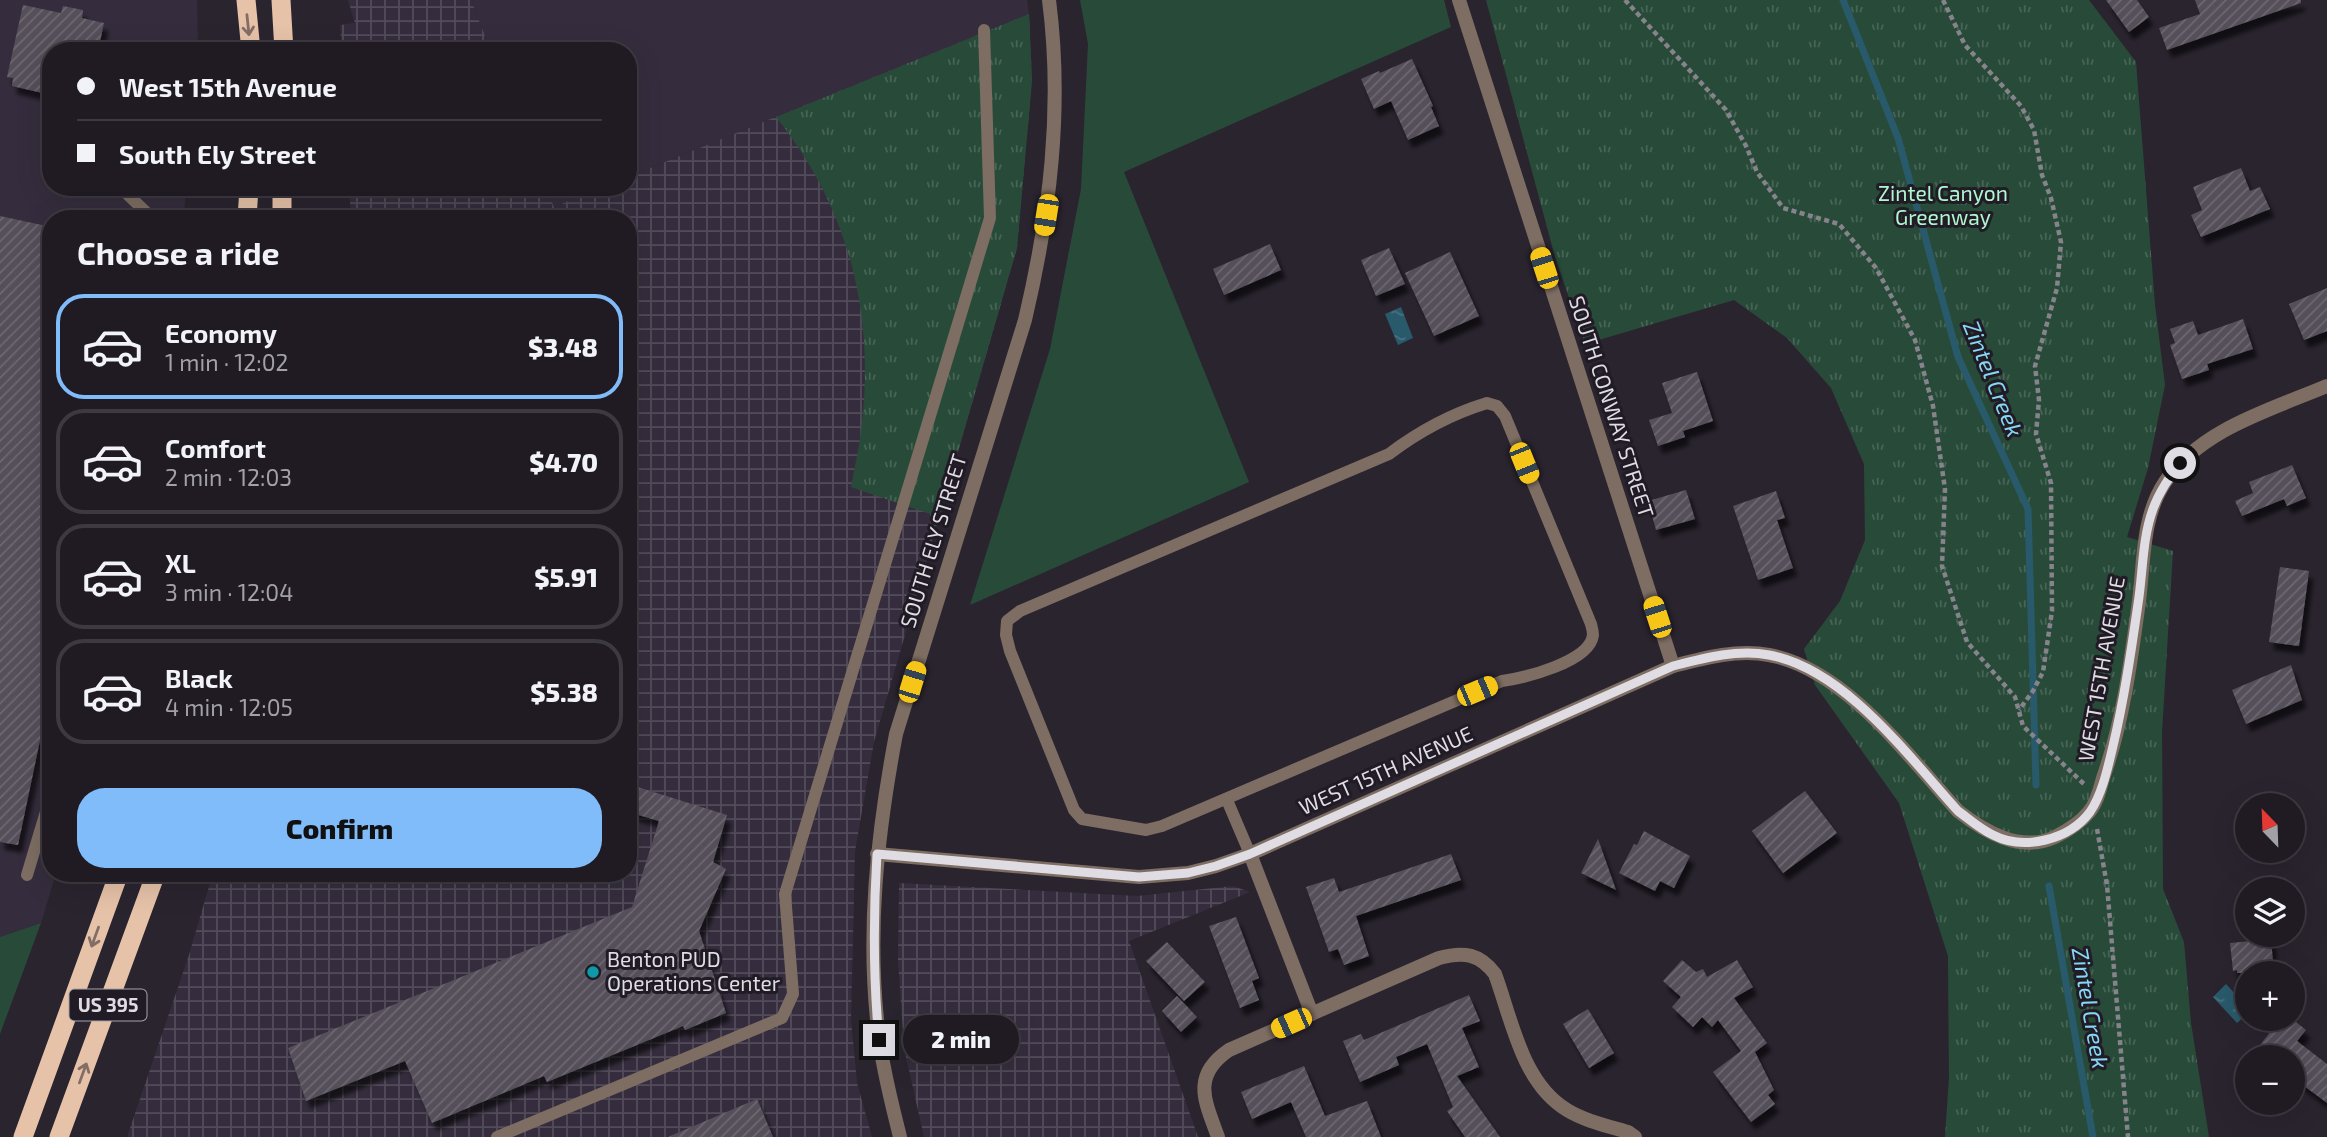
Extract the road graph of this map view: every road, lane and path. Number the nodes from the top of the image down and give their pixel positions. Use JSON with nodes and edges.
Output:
{"nodes":[{"id":1,"x":246,"y":0,"type":"edge"},
{"id":2,"x":281,"y":0,"type":"edge"},
{"id":3,"x":1049,"y":0,"type":"edge"},
{"id":4,"x":1460,"y":0,"type":"edge"},
{"id":5,"x":1625,"y":0,"type":"edge"},
{"id":6,"x":1943,"y":0,"type":"edge"},
{"id":7,"x":984,"y":30,"type":"dead end"},
{"id":8,"x":250,"y":42,"type":"edge"},
{"id":9,"x":284,"y":42,"type":"edge"},
{"id":10,"x":129,"y":196,"type":"edge"},
{"id":11,"x":144,"y":210,"type":"edge"},
{"id":12,"x":2327,"y":386,"type":"edge"},
{"id":13,"x":1673,"y":666,"type":"junction"},
{"id":14,"x":2019,"y":710,"type":"junction"},
{"id":15,"x":1227,"y":800,"type":"junction"},
{"id":16,"x":2093,"y":805,"type":"junction"},
{"id":17,"x":42,"y":825,"type":"edge"},
{"id":18,"x":877,"y":854,"type":"junction"},
{"id":19,"x":1250,"y":854,"type":"junction"},
{"id":20,"x":27,"y":875,"type":"dead end"},
{"id":21,"x":116,"y":882,"type":"edge"},
{"id":22,"x":153,"y":882,"type":"edge"},
{"id":23,"x":1312,"y":1014,"type":"junction"},
{"id":24,"x":23,"y":1137,"type":"edge"},
{"id":25,"x":59,"y":1137,"type":"edge"},
{"id":26,"x":496,"y":1137,"type":"edge"},
{"id":27,"x":900,"y":1137,"type":"edge"},
{"id":28,"x":1218,"y":1137,"type":"edge"},
{"id":29,"x":1634,"y":1137,"type":"edge"},
{"id":30,"x":2128,"y":1137,"type":"edge"}],
"edges":[{"from":1,"to":8,"type":"highway","one_way":true},
{"from":2,"to":9,"type":"highway"},
{"from":3,"to":18,"type":"street","name":"SOUTH ELY STREET"},
{"from":4,"to":13,"type":"street","name":"SOUTH CONWAY STREET"},
{"from":5,"to":14,"type":"path"},
{"from":6,"to":14,"type":"path"},
{"from":7,"to":26,"type":"lane"},
{"from":10,"to":11,"type":"lane"},
{"from":12,"to":16,"type":"street","name":"WEST 15TH AVENUE"},
{"from":13,"to":16,"type":"street","name":"WEST 15TH AVENUE"},
{"from":13,"to":19,"type":"street","name":"WEST 15TH AVENUE"},
{"from":14,"to":16,"type":"path"},
{"from":15,"to":15,"type":"lane"},
{"from":15,"to":19,"type":"lane"},
{"from":16,"to":30,"type":"path"},
{"from":17,"to":20,"type":"lane"},
{"from":18,"to":19,"type":"street","name":"WEST 15TH AVENUE"},
{"from":18,"to":27,"type":"street","name":"SOUTH ELY STREET"},
{"from":19,"to":23,"type":"street"},
{"from":21,"to":24,"type":"highway","number":"US 395","one_way":true},
{"from":25,"to":22,"type":"highway","number":"US 395","one_way":true},
{"from":23,"to":28,"type":"street"},
{"from":23,"to":29,"type":"street"}]}
